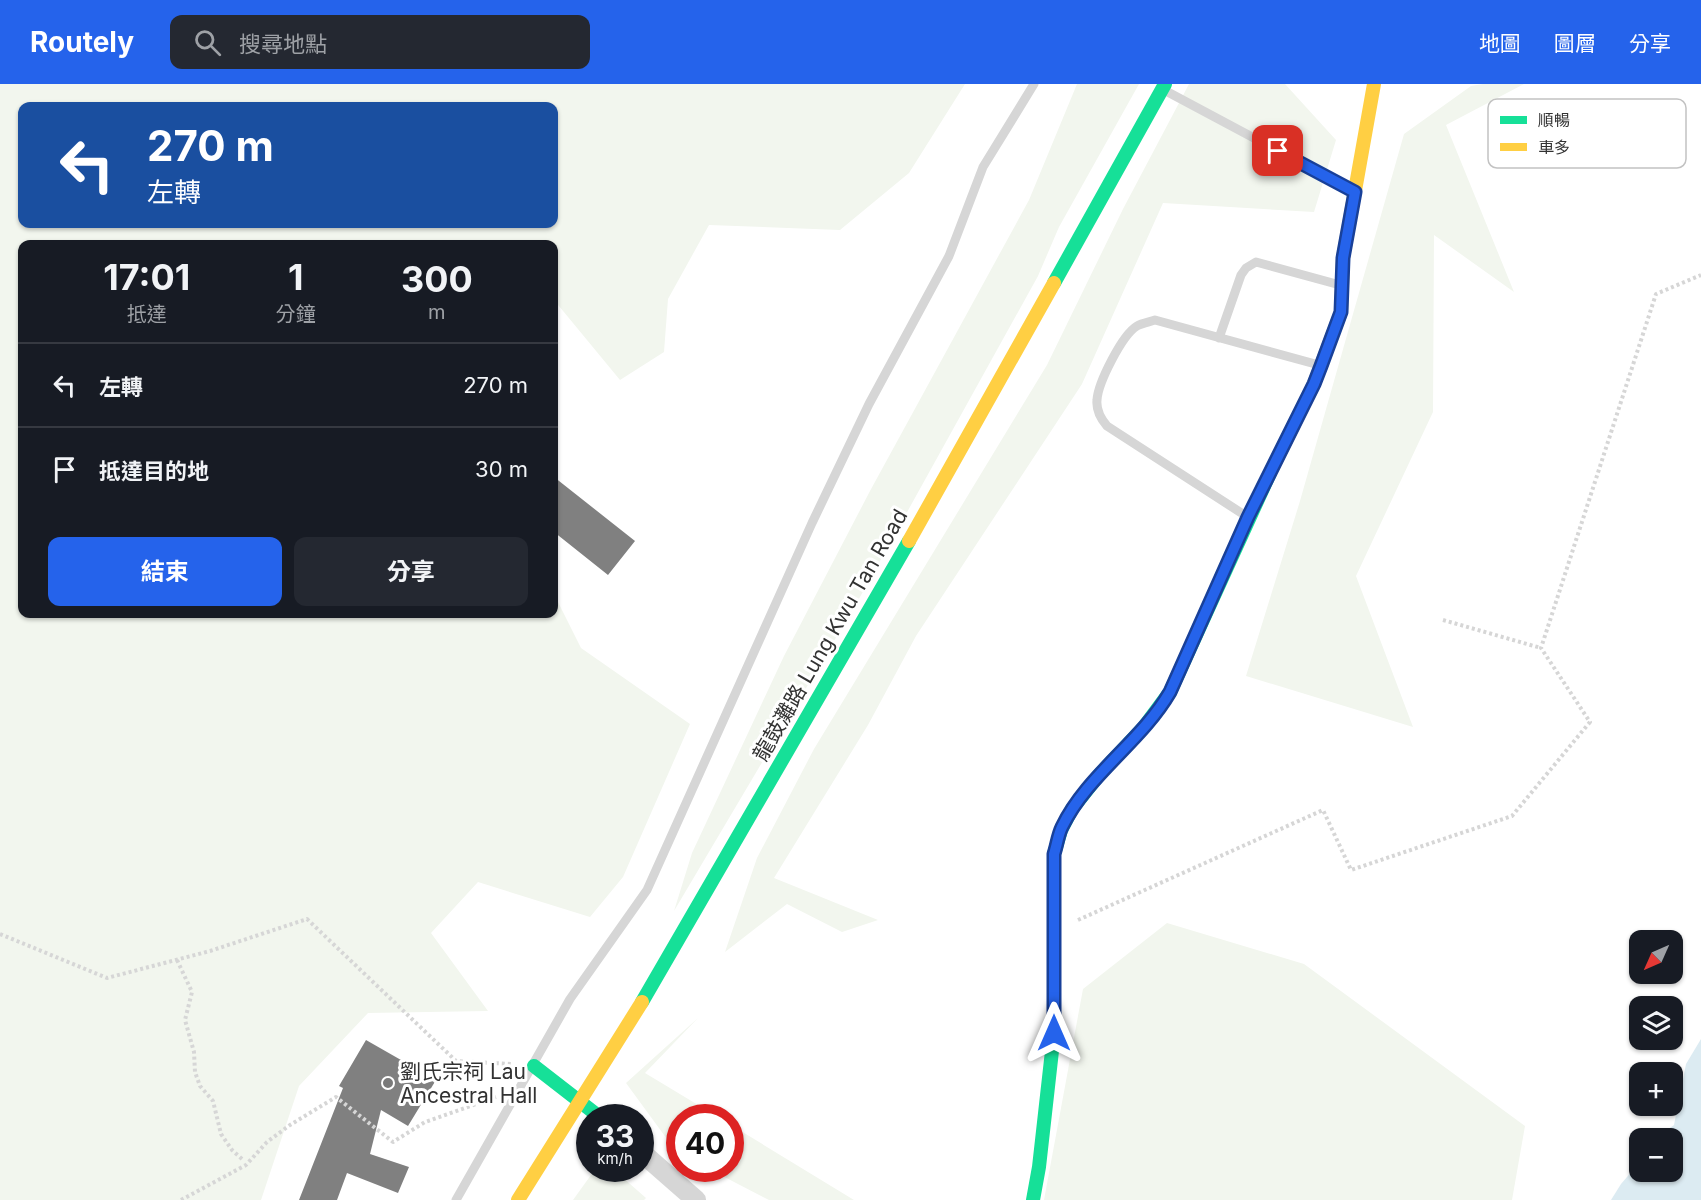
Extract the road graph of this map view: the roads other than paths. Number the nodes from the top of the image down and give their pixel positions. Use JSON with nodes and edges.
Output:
{"nodes":[{"id":1,"x":1034,"y":84,"type":"edge"},
{"id":2,"x":1374,"y":84,"type":"edge"},
{"id":3,"x":1164,"y":86,"type":"edge"},
{"id":4,"x":1355,"y":192,"type":"junction"},
{"id":5,"x":1342,"y":285,"type":"junction"},
{"id":6,"x":1219,"y":338,"type":"junction"},
{"id":7,"x":1321,"y":366,"type":"junction"},
{"id":8,"x":1248,"y":517,"type":"junction"},
{"id":9,"x":534,"y":1066,"type":"junction"},
{"id":10,"x":581,"y":1102,"type":"junction"},
{"id":11,"x":584,"y":1104,"type":"edge"},
{"id":12,"x":654,"y":1163,"type":"edge"},
{"id":13,"x":456,"y":1200,"type":"edge"},
{"id":14,"x":518,"y":1200,"type":"edge"},
{"id":15,"x":696,"y":1200,"type":"edge"},
{"id":16,"x":1033,"y":1200,"type":"edge"}],
"edges":[{"from":1,"to":9,"type":"lane"},
{"from":2,"to":4,"type":"street"},
{"from":3,"to":4,"type":"lane"},
{"from":3,"to":10,"type":"street","name":"龍鼓灘路 Lung Kwu Tan Road"},
{"from":4,"to":5,"type":"street"},
{"from":5,"to":6,"type":"lane"},
{"from":5,"to":7,"type":"street"},
{"from":6,"to":7,"type":"lane"},
{"from":6,"to":8,"type":"lane"},
{"from":7,"to":8,"type":"street"},
{"from":8,"to":16,"type":"street"},
{"from":9,"to":10,"type":"street"},
{"from":9,"to":13,"type":"lane"},
{"from":10,"to":11,"type":"street"},
{"from":10,"to":14,"type":"street","name":"龍鼓灘路 Lung Kwu Tan Road"},
{"from":12,"to":15,"type":"street"}]}
